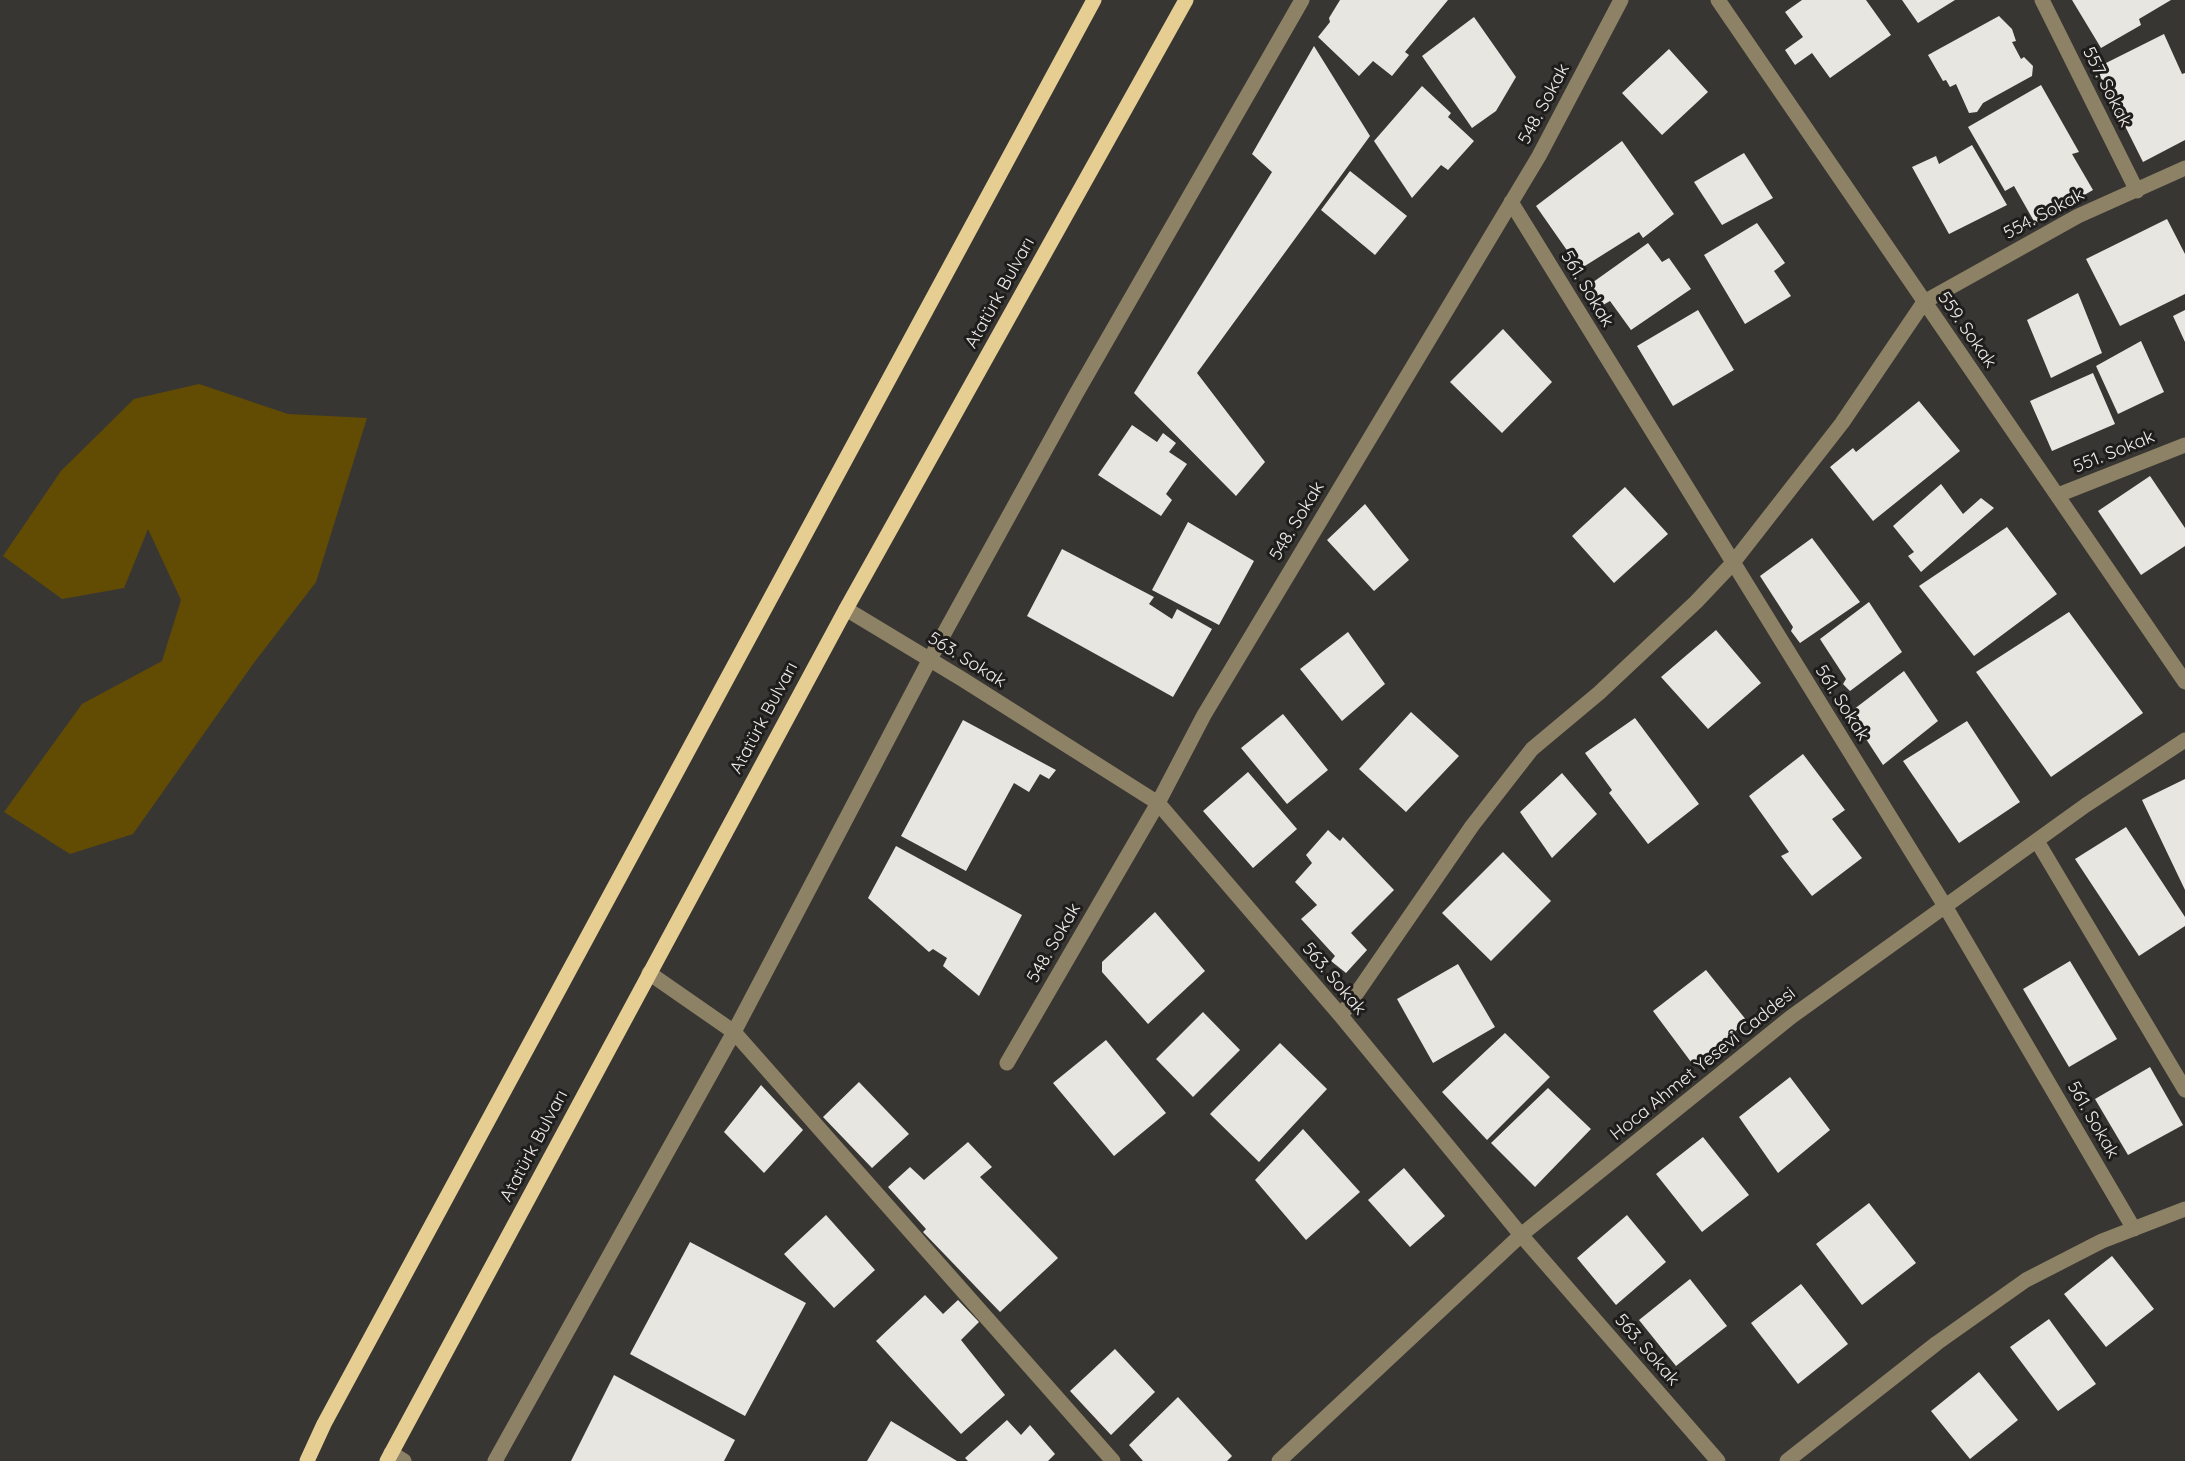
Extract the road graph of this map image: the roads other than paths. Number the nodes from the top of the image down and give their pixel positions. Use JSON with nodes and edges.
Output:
{"nodes":[{"id":1,"x":1094,"y":0,"type":"edge"},
{"id":2,"x":1186,"y":0,"type":"edge"},
{"id":3,"x":1302,"y":0,"type":"edge"},
{"id":4,"x":1621,"y":0,"type":"edge"},
{"id":5,"x":1718,"y":0,"type":"edge"},
{"id":6,"x":2042,"y":0,"type":"edge"},
{"id":7,"x":2185,"y":168,"type":"edge"},
{"id":8,"x":2137,"y":191,"type":"junction"},
{"id":9,"x":1511,"y":202,"type":"junction"},
{"id":10,"x":1924,"y":302,"type":"junction"},
{"id":11,"x":2185,"y":445,"type":"edge"},
{"id":12,"x":2058,"y":495,"type":"junction"},
{"id":13,"x":1732,"y":564,"type":"junction"},
{"id":14,"x":846,"y":609,"type":"junction"},
{"id":15,"x":930,"y":659,"type":"junction"},
{"id":16,"x":2185,"y":682,"type":"edge"},
{"id":17,"x":2185,"y":740,"type":"edge"},
{"id":18,"x":1158,"y":803,"type":"junction"},
{"id":19,"x":2037,"y":841,"type":"junction"},
{"id":20,"x":1945,"y":906,"type":"junction"},
{"id":21,"x":649,"y":973,"type":"junction"},
{"id":22,"x":1341,"y":1016,"type":"junction"},
{"id":23,"x":734,"y":1032,"type":"junction"},
{"id":24,"x":1007,"y":1063,"type":"dead end"},
{"id":25,"x":2185,"y":1090,"type":"edge"},
{"id":26,"x":2185,"y":1209,"type":"edge"},
{"id":27,"x":2134,"y":1229,"type":"junction"},
{"id":28,"x":1521,"y":1235,"type":"junction"},
{"id":29,"x":394,"y":1458,"type":"edge"},
{"id":30,"x":307,"y":1461,"type":"edge"},
{"id":31,"x":495,"y":1461,"type":"edge"},
{"id":32,"x":1113,"y":1461,"type":"edge"},
{"id":33,"x":1278,"y":1461,"type":"edge"},
{"id":34,"x":1718,"y":1461,"type":"edge"},
{"id":35,"x":1787,"y":1461,"type":"edge"}],
"edges":[{"from":1,"to":30,"type":"main road"},
{"from":2,"to":14,"type":"main road","name":"Atatürk Bulvarı"},
{"from":3,"to":15,"type":"street"},
{"from":4,"to":9,"type":"street","name":"548. Sokak"},
{"from":5,"to":10,"type":"street","name":"559. Sokak"},
{"from":6,"to":8,"type":"street","name":"557. Sokak"},
{"from":7,"to":8,"type":"street","name":"554. Sokak"},
{"from":8,"to":10,"type":"street","name":"554. Sokak"},
{"from":9,"to":13,"type":"street","name":"561. Sokak"},
{"from":9,"to":18,"type":"street","name":"548. Sokak"},
{"from":10,"to":12,"type":"street","name":"559. Sokak"},
{"from":10,"to":13,"type":"street"},
{"from":11,"to":12,"type":"street","name":"551. Sokak"},
{"from":12,"to":16,"type":"street","name":"559. Sokak"},
{"from":13,"to":20,"type":"street","name":"561. Sokak"},
{"from":13,"to":22,"type":"street"},
{"from":14,"to":15,"type":"street","name":"563. Sokak"},
{"from":14,"to":21,"type":"main road","name":"Atatürk Bulvarı"},
{"from":15,"to":18,"type":"street","name":"563. Sokak"},
{"from":15,"to":23,"type":"street"},
{"from":17,"to":19,"type":"street","name":"Hoca Ahmet Yesevi Caddesi"},
{"from":18,"to":22,"type":"street","name":"563. Sokak"},
{"from":18,"to":24,"type":"street","name":"548. Sokak"},
{"from":19,"to":20,"type":"street","name":"Hoca Ahmet Yesevi Caddesi"},
{"from":19,"to":25,"type":"street"},
{"from":20,"to":27,"type":"street","name":"561. Sokak"},
{"from":20,"to":28,"type":"street","name":"Hoca Ahmet Yesevi Caddesi"},
{"from":21,"to":23,"type":"street"},
{"from":21,"to":29,"type":"main road","name":"Atatürk Bulvarı"},
{"from":22,"to":28,"type":"street","name":"563. Sokak"},
{"from":23,"to":31,"type":"street"},
{"from":23,"to":32,"type":"street"},
{"from":26,"to":27,"type":"street"},
{"from":27,"to":35,"type":"street"},
{"from":28,"to":33,"type":"street","name":"Hoca Ahmet Yesevi Caddesi"},
{"from":28,"to":34,"type":"street","name":"563. Sokak"}]}
